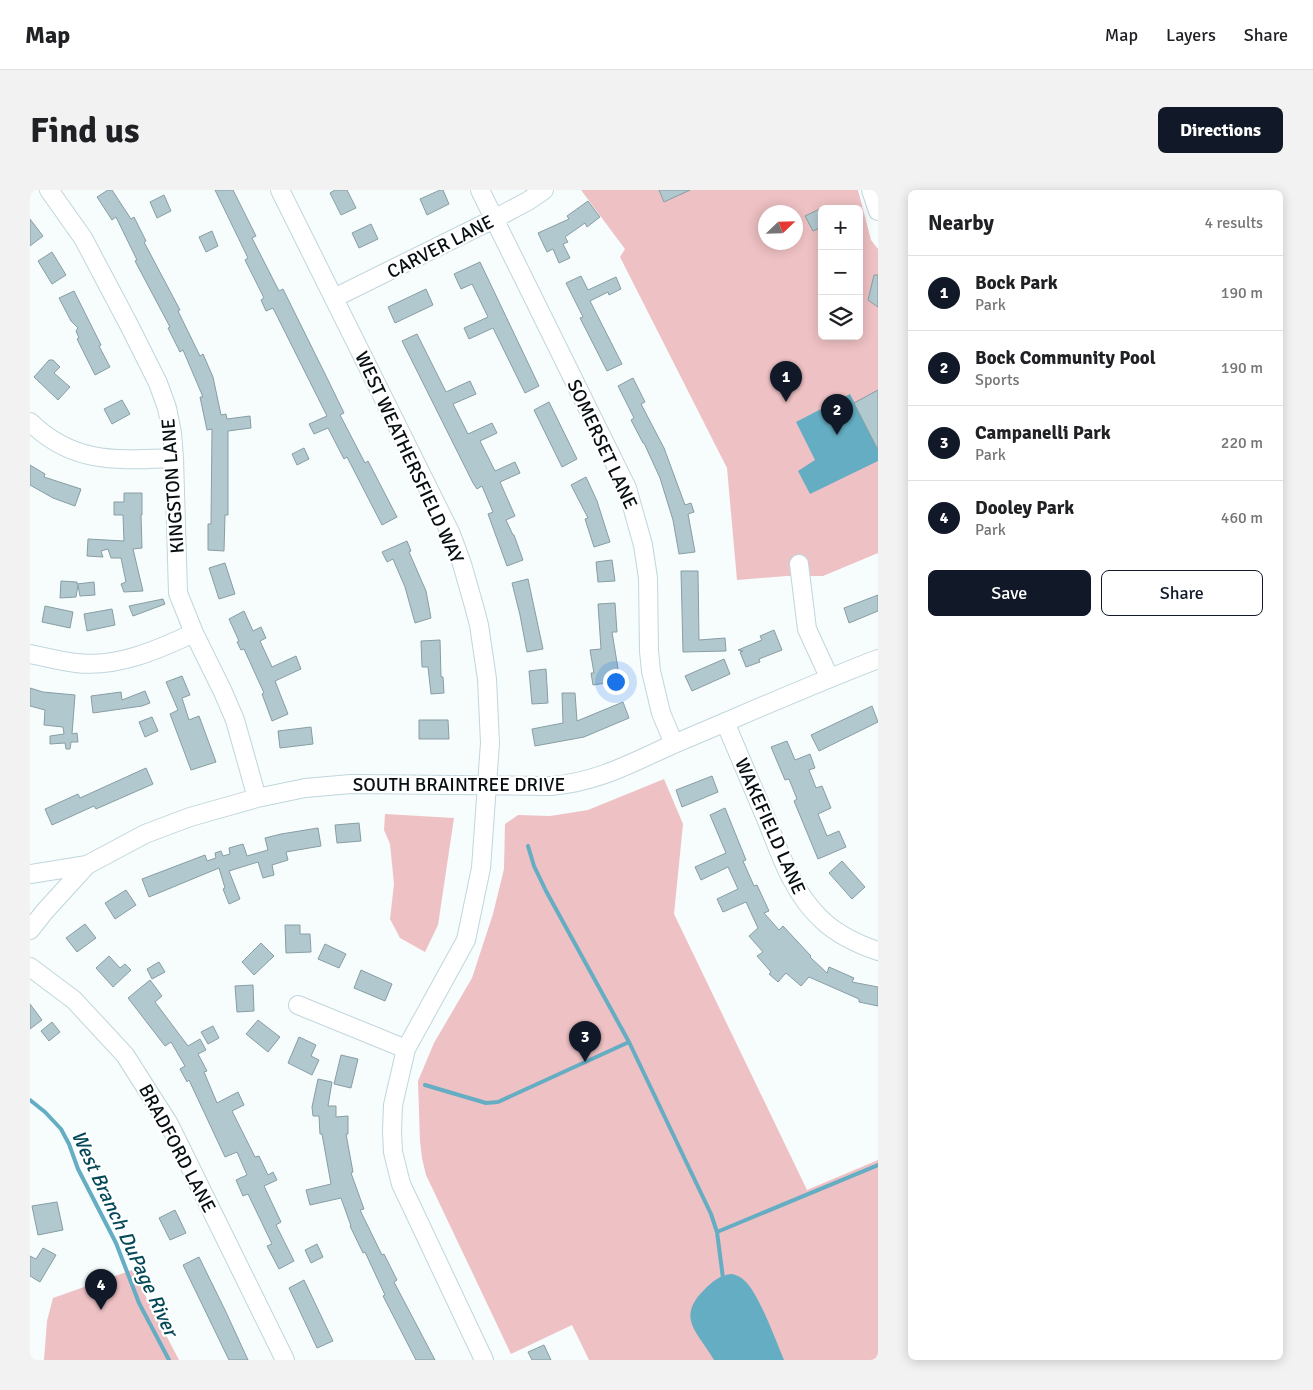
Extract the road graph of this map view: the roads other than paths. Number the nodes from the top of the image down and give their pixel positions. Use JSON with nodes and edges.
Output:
{"nodes":[{"id":1,"x":49,"y":190,"type":"edge"},
{"id":2,"x":280,"y":190,"type":"edge"},
{"id":3,"x":480,"y":190,"type":"edge"},
{"id":4,"x":544,"y":190,"type":"edge"},
{"id":5,"x":871,"y":190,"type":"edge"},
{"id":6,"x":878,"y":211,"type":"edge"},
{"id":7,"x":494,"y":218,"type":"junction"},
{"id":8,"x":334,"y":298,"type":"junction"},
{"id":9,"x":30,"y":422,"type":"edge"},
{"id":10,"x":174,"y":458,"type":"junction"},
{"id":11,"x":799,"y":564,"type":"dead end"},
{"id":12,"x":194,"y":633,"type":"junction"},
{"id":13,"x":30,"y":654,"type":"edge"},
{"id":14,"x":878,"y":659,"type":"edge"},
{"id":15,"x":829,"y":677,"type":"junction"},
{"id":16,"x":726,"y":722,"type":"junction"},
{"id":17,"x":674,"y":744,"type":"junction"},
{"id":18,"x":487,"y":785,"type":"junction"},
{"id":19,"x":257,"y":798,"type":"junction"},
{"id":20,"x":87,"y":865,"type":"junction"},
{"id":21,"x":30,"y":874,"type":"edge"},
{"id":22,"x":30,"y":930,"type":"edge"},
{"id":23,"x":878,"y":951,"type":"edge"},
{"id":24,"x":30,"y":967,"type":"edge"},
{"id":25,"x":298,"y":1005,"type":"dead end"},
{"id":26,"x":406,"y":1049,"type":"junction"},
{"id":27,"x":285,"y":1360,"type":"edge"},
{"id":28,"x":484,"y":1360,"type":"edge"}],
"edges":[{"from":1,"to":10,"type":"street","name":"KINGSTON LANE"},
{"from":2,"to":8,"type":"street","name":"WEST WEATHERSFIELD WAY"},
{"from":3,"to":7,"type":"street","name":"SOMERSET LANE"},
{"from":4,"to":7,"type":"street","name":"CARVER LANE"},
{"from":5,"to":6,"type":"street"},
{"from":7,"to":8,"type":"street","name":"CARVER LANE"},
{"from":7,"to":17,"type":"street","name":"SOMERSET LANE"},
{"from":8,"to":18,"type":"street","name":"WEST WEATHERSFIELD WAY"},
{"from":9,"to":10,"type":"street"},
{"from":10,"to":12,"type":"street","name":"KINGSTON LANE"},
{"from":11,"to":15,"type":"street"},
{"from":12,"to":13,"type":"street"},
{"from":12,"to":19,"type":"street","name":"KINGSTON LANE"},
{"from":14,"to":15,"type":"street","name":"SOUTH BRAINTREE DRIVE"},
{"from":15,"to":16,"type":"street","name":"SOUTH BRAINTREE DRIVE"},
{"from":16,"to":17,"type":"street","name":"SOUTH BRAINTREE DRIVE"},
{"from":16,"to":23,"type":"street","name":"WAKEFIELD LANE"},
{"from":17,"to":18,"type":"street","name":"SOUTH BRAINTREE DRIVE"},
{"from":18,"to":19,"type":"street","name":"SOUTH BRAINTREE DRIVE"},
{"from":18,"to":26,"type":"street","name":"WEST WEATHERSFIELD WAY"},
{"from":19,"to":20,"type":"street","name":"SOUTH BRAINTREE DRIVE"},
{"from":20,"to":21,"type":"street","name":"SOUTH BRAINTREE DRIVE"},
{"from":20,"to":22,"type":"street"},
{"from":24,"to":27,"type":"street","name":"BRADFORD LANE"},
{"from":25,"to":26,"type":"street"},
{"from":26,"to":28,"type":"street","name":"WEST WEATHERSFIELD WAY"}]}
